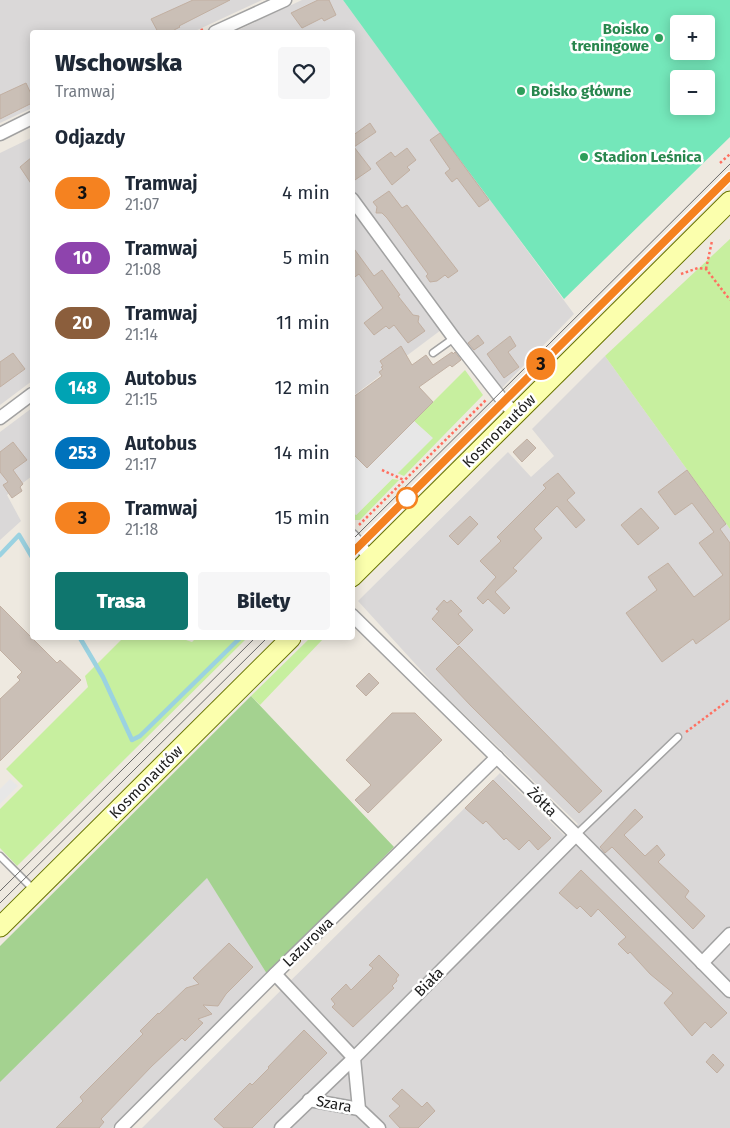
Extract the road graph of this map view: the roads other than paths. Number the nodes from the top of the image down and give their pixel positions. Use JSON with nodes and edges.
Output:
{"nodes":[{"id":1,"x":285,"y":0,"type":"edge"},
{"id":2,"x":224,"y":30,"type":"edge"},
{"id":3,"x":30,"y":119,"type":"edge"},
{"id":4,"x":0,"y":134,"type":"edge"},
{"id":5,"x":730,"y":201,"type":"edge"},
{"id":6,"x":355,"y":203,"type":"edge"},
{"id":7,"x":454,"y":338,"type":"junction"},
{"id":8,"x":433,"y":353,"type":"dead end"},
{"id":9,"x":30,"y":396,"type":"edge"},
{"id":10,"x":515,"y":414,"type":"junction"},
{"id":11,"x":0,"y":418,"type":"edge"},
{"id":12,"x":355,"y":534,"type":"edge"},
{"id":13,"x":371,"y":559,"type":"junction"},
{"id":14,"x":355,"y":573,"type":"edge"},
{"id":15,"x":355,"y":618,"type":"edge"},
{"id":16,"x":289,"y":640,"type":"edge"},
{"id":17,"x":678,"y":737,"type":"road end"},
{"id":18,"x":497,"y":757,"type":"junction"},
{"id":19,"x":576,"y":835,"type":"junction"},
{"id":20,"x":0,"y":856,"type":"edge"},
{"id":21,"x":36,"y":892,"type":"junction"},
{"id":22,"x":0,"y":926,"type":"edge"},
{"id":23,"x":730,"y":934,"type":"edge"},
{"id":24,"x":702,"y":963,"type":"junction"},
{"id":25,"x":275,"y":974,"type":"junction"},
{"id":26,"x":730,"y":991,"type":"edge"},
{"id":27,"x":354,"y":1058,"type":"junction"},
{"id":28,"x":308,"y":1100,"type":"junction"},
{"id":29,"x":360,"y":1109,"type":"junction"},
{"id":30,"x":121,"y":1128,"type":"edge"},
{"id":31,"x":281,"y":1128,"type":"edge"},
{"id":32,"x":379,"y":1128,"type":"edge"}],
"edges":[{"from":1,"to":2,"type":"street"},
{"from":3,"to":4,"type":"street"},
{"from":5,"to":10,"type":"main road","name":"Kosmonautów"},
{"from":6,"to":7,"type":"street"},
{"from":7,"to":8,"type":"lane"},
{"from":7,"to":10,"type":"street"},
{"from":9,"to":11,"type":"street"},
{"from":10,"to":13,"type":"main road","name":"Kosmonautów"},
{"from":12,"to":13,"type":"street"},
{"from":13,"to":14,"type":"main road","name":"Kosmonautów"},
{"from":15,"to":18,"type":"street","name":"Żółta"},
{"from":16,"to":21,"type":"main road","name":"Kosmonautów"},
{"from":17,"to":19,"type":"lane"},
{"from":18,"to":19,"type":"street","name":"Żółta"},
{"from":18,"to":25,"type":"street","name":"Lazurowa"},
{"from":19,"to":24,"type":"street","name":"Żółta"},
{"from":19,"to":27,"type":"street","name":"Biała"},
{"from":20,"to":21,"type":"lane"},
{"from":21,"to":22,"type":"main road","name":"Kosmonautów"},
{"from":23,"to":24,"type":"street"},
{"from":24,"to":26,"type":"street","name":"Żółta"},
{"from":25,"to":27,"type":"street"},
{"from":25,"to":30,"type":"street","name":"Lazurowa"},
{"from":27,"to":28,"type":"street","name":"Biała"},
{"from":27,"to":29,"type":"street","name":"Szara"},
{"from":28,"to":29,"type":"street","name":"Szara"},
{"from":28,"to":31,"type":"street","name":"Biała"},
{"from":29,"to":32,"type":"street","name":"Szara"}]}
